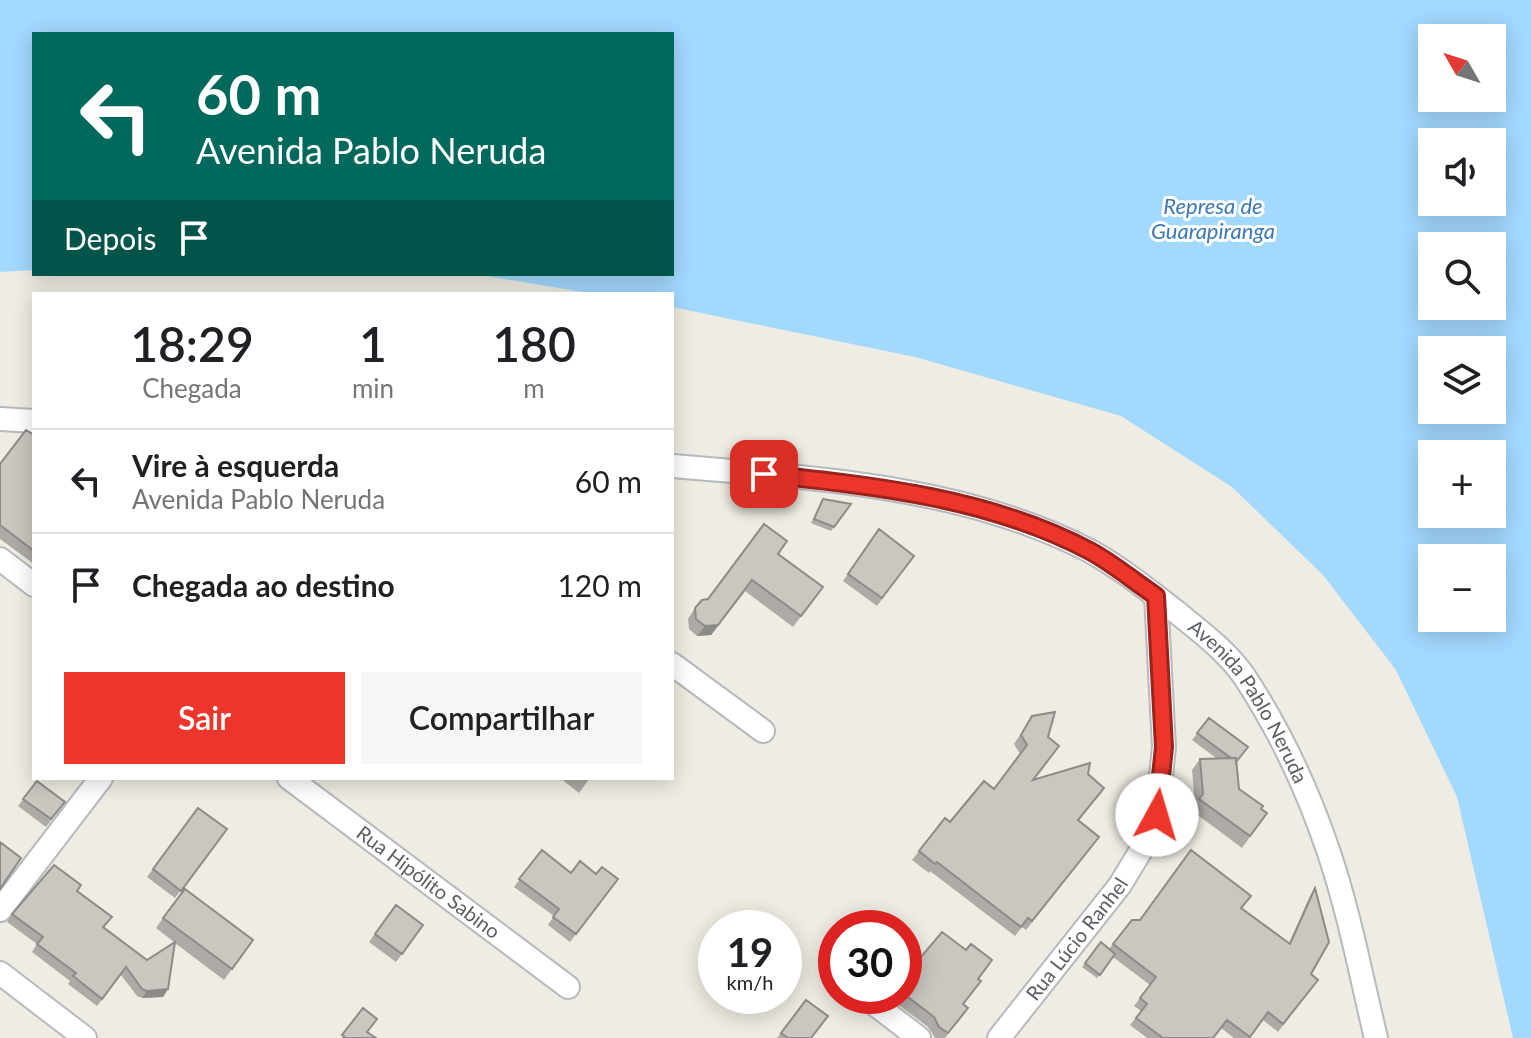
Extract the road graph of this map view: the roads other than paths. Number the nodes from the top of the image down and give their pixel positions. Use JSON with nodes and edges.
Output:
{"nodes":[{"id":1,"x":0,"y":419,"type":"edge"},
{"id":2,"x":32,"y":421,"type":"edge"},
{"id":3,"x":674,"y":466,"type":"edge"},
{"id":4,"x":0,"y":559,"type":"edge"},
{"id":5,"x":32,"y":583,"type":"edge"},
{"id":6,"x":1156,"y":596,"type":"junction"},
{"id":7,"x":674,"y":665,"type":"edge"},
{"id":8,"x":763,"y":731,"type":"dead end"},
{"id":9,"x":99,"y":780,"type":"edge"},
{"id":10,"x":292,"y":780,"type":"edge"},
{"id":11,"x":0,"y":910,"type":"edge"},
{"id":12,"x":0,"y":973,"type":"edge"},
{"id":13,"x":568,"y":987,"type":"dead end"},
{"id":14,"x":888,"y":1014,"type":"edge"},
{"id":15,"x":85,"y":1038,"type":"edge"},
{"id":16,"x":919,"y":1038,"type":"edge"},
{"id":17,"x":999,"y":1038,"type":"edge"},
{"id":18,"x":1376,"y":1038,"type":"edge"}],
"edges":[{"from":1,"to":2,"type":"street"},
{"from":3,"to":6,"type":"street","name":"Avenida Pablo Neruda"},
{"from":4,"to":5,"type":"street"},
{"from":6,"to":17,"type":"street","name":"Rua Lúcio Ranhel"},
{"from":6,"to":18,"type":"street","name":"Avenida Pablo Neruda"},
{"from":7,"to":8,"type":"street"},
{"from":9,"to":11,"type":"street"},
{"from":10,"to":13,"type":"street","name":"Rua Hipólito Sabino"},
{"from":12,"to":15,"type":"street"},
{"from":14,"to":16,"type":"street"}]}
